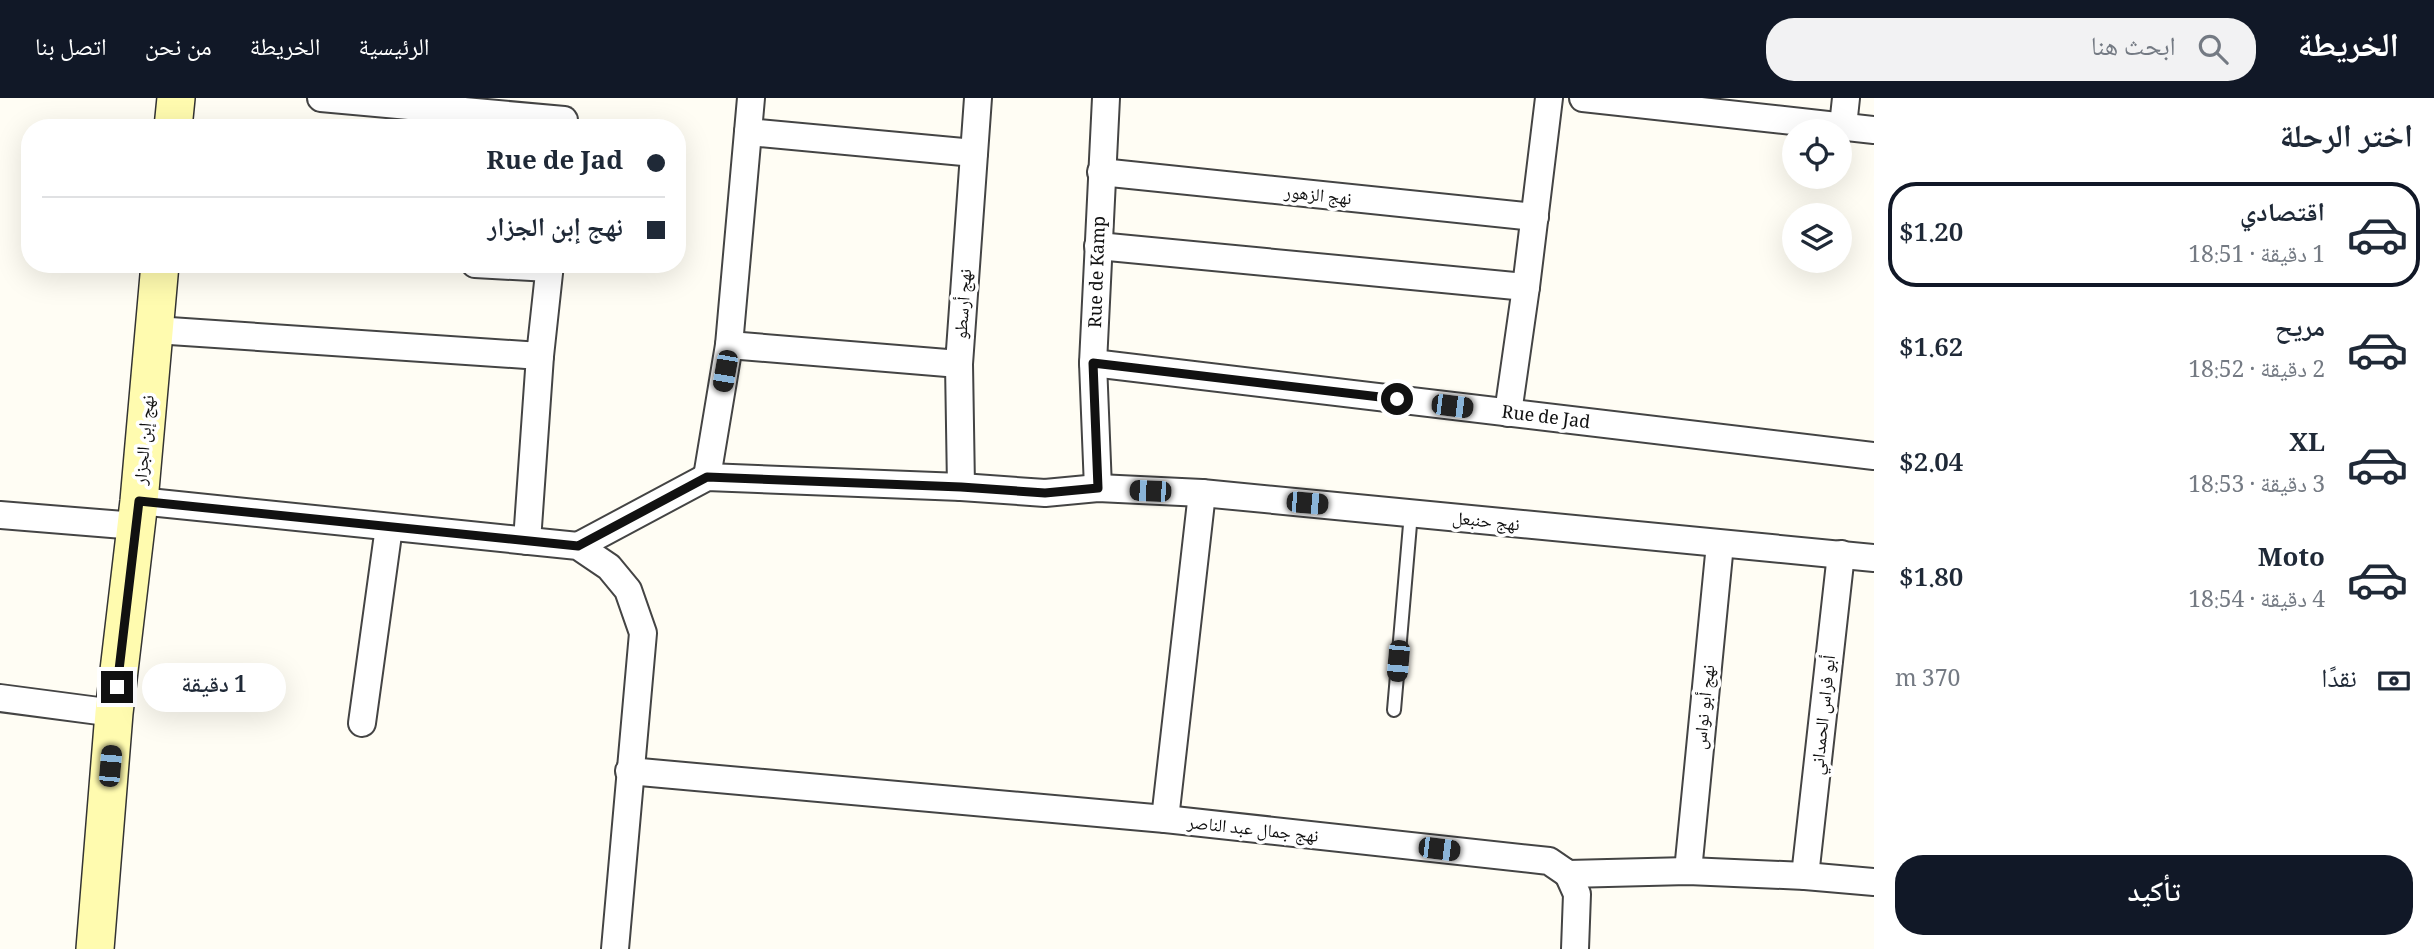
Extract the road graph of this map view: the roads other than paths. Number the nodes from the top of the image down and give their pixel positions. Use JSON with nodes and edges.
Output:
{"nodes":[{"id":1,"x":176,"y":98,"type":"edge"},
{"id":2,"x":321,"y":98,"type":"edge"},
{"id":3,"x":751,"y":98,"type":"edge"},
{"id":4,"x":978,"y":98,"type":"edge"},
{"id":5,"x":1106,"y":98,"type":"edge"},
{"id":6,"x":1549,"y":98,"type":"edge"},
{"id":7,"x":1583,"y":98,"type":"edge"},
{"id":8,"x":1846,"y":98,"type":"edge"},
{"id":9,"x":1648,"y":102,"type":"edge"},
{"id":10,"x":1758,"y":107,"type":"edge"},
{"id":11,"x":564,"y":115,"type":"edge"},
{"id":12,"x":174,"y":119,"type":"edge"},
{"id":13,"x":480,"y":119,"type":"edge"},
{"id":14,"x":518,"y":119,"type":"edge"},
{"id":15,"x":1812,"y":119,"type":"edge"},
{"id":16,"x":1844,"y":119,"type":"edge"},
{"id":17,"x":1852,"y":127,"type":"edge"},
{"id":18,"x":1874,"y":130,"type":"edge"},
{"id":19,"x":748,"y":132,"type":"junction"},
{"id":20,"x":974,"y":153,"type":"junction"},
{"id":21,"x":1101,"y":172,"type":"junction"},
{"id":22,"x":1535,"y":217,"type":"junction"},
{"id":23,"x":1098,"y":246,"type":"junction"},
{"id":24,"x":159,"y":273,"type":"edge"},
{"id":25,"x":549,"y":273,"type":"edge"},
{"id":26,"x":1527,"y":287,"type":"junction"},
{"id":27,"x":155,"y":330,"type":"junction"},
{"id":28,"x":729,"y":345,"type":"junction"},
{"id":29,"x":540,"y":356,"type":"junction"},
{"id":30,"x":1093,"y":363,"type":"junction"},
{"id":31,"x":959,"y":364,"type":"junction"},
{"id":32,"x":1508,"y":412,"type":"junction"},
{"id":33,"x":1874,"y":456,"type":"edge"},
{"id":34,"x":707,"y":477,"type":"junction"},
{"id":35,"x":961,"y":487,"type":"junction"},
{"id":36,"x":1098,"y":488,"type":"junction"},
{"id":37,"x":1202,"y":493,"type":"junction"},
{"id":38,"x":137,"y":513,"type":"junction"},
{"id":39,"x":1411,"y":513,"type":"junction"},
{"id":40,"x":0,"y":515,"type":"edge"},
{"id":41,"x":389,"y":527,"type":"junction"},
{"id":42,"x":527,"y":541,"type":"junction"},
{"id":43,"x":1720,"y":544,"type":"junction"},
{"id":44,"x":578,"y":546,"type":"junction"},
{"id":45,"x":1841,"y":554,"type":"junction"},
{"id":46,"x":1874,"y":558,"type":"edge"},
{"id":47,"x":0,"y":698,"type":"edge"},
{"id":48,"x":1394,"y":710,"type":"dead end"},
{"id":49,"x":114,"y":713,"type":"junction"},
{"id":50,"x":362,"y":723,"type":"dead end"},
{"id":51,"x":629,"y":771,"type":"junction"},
{"id":52,"x":1165,"y":819,"type":"junction"},
{"id":53,"x":1688,"y":871,"type":"junction"},
{"id":54,"x":1568,"y":874,"type":"junction"},
{"id":55,"x":1805,"y":876,"type":"junction"},
{"id":56,"x":1874,"y":882,"type":"edge"},
{"id":57,"x":95,"y":949,"type":"edge"},
{"id":58,"x":615,"y":949,"type":"edge"},
{"id":59,"x":1575,"y":949,"type":"edge"}],
"edges":[{"from":1,"to":12,"type":"street"},
{"from":2,"to":13,"type":"street"},
{"from":3,"to":19,"type":"street"},
{"from":4,"to":20,"type":"street","name":"نهج أرسطو"},
{"from":5,"to":21,"type":"street","name":"Rue de Kamp"},
{"from":6,"to":22,"type":"street"},
{"from":7,"to":9,"type":"street"},
{"from":8,"to":16,"type":"street"},
{"from":9,"to":10,"type":"street"},
{"from":10,"to":15,"type":"street"},
{"from":11,"to":14,"type":"street"},
{"from":17,"to":18,"type":"street"},
{"from":19,"to":20,"type":"street"},
{"from":19,"to":28,"type":"street"},
{"from":20,"to":31,"type":"street","name":"نهج أرسطو"},
{"from":21,"to":22,"type":"street","name":"نهج الزهور"},
{"from":21,"to":23,"type":"street","name":"Rue de Kamp"},
{"from":22,"to":26,"type":"street"},
{"from":23,"to":26,"type":"street"},
{"from":23,"to":30,"type":"street","name":"Rue de Kamp"},
{"from":24,"to":27,"type":"street","name":"نهج إبن الجزار"},
{"from":25,"to":29,"type":"street"},
{"from":26,"to":32,"type":"street"},
{"from":27,"to":29,"type":"street"},
{"from":27,"to":38,"type":"street","name":"نهج إبن الجزار"},
{"from":28,"to":31,"type":"street","name":"نهج أرسطو"},
{"from":28,"to":34,"type":"street"},
{"from":29,"to":42,"type":"street"},
{"from":30,"to":32,"type":"street","name":"Rue de Jad"},
{"from":30,"to":36,"type":"street","name":"Rue de Kamp"},
{"from":31,"to":35,"type":"street"},
{"from":32,"to":33,"type":"street","name":"Rue de Jad"},
{"from":34,"to":35,"type":"street","name":"نهج حنبعل"},
{"from":34,"to":44,"type":"street"},
{"from":35,"to":36,"type":"street","name":"نهج حنبعل"},
{"from":36,"to":37,"type":"street","name":"نهج حنبعل"},
{"from":37,"to":39,"type":"street","name":"نهج حنبعل"},
{"from":37,"to":52,"type":"street"},
{"from":38,"to":40,"type":"street"},
{"from":38,"to":41,"type":"street"},
{"from":38,"to":49,"type":"street","name":"نهج إبن الجزار"},
{"from":39,"to":43,"type":"street","name":"نهج حنبعل"},
{"from":39,"to":48,"type":"lane"},
{"from":41,"to":42,"type":"street"},
{"from":41,"to":50,"type":"street"},
{"from":42,"to":44,"type":"street"},
{"from":43,"to":45,"type":"street","name":"نهج حنبعل"},
{"from":43,"to":53,"type":"street","name":"نهج أبو نواس"},
{"from":44,"to":51,"type":"street"},
{"from":45,"to":46,"type":"street","name":"نهج حنبعل"},
{"from":45,"to":55,"type":"street","name":"أبو فراس الحمداني"},
{"from":47,"to":49,"type":"street"},
{"from":49,"to":57,"type":"street","name":"نهج إبن الجزار"},
{"from":51,"to":52,"type":"street","name":"نهج جمال عبد الناصر"},
{"from":51,"to":58,"type":"street"},
{"from":52,"to":54,"type":"street","name":"نهج جمال عبد الناصر"},
{"from":53,"to":54,"type":"street","name":"نهج جمال عبد الناصر"},
{"from":53,"to":55,"type":"street","name":"نهج جمال عبد الناصر"},
{"from":54,"to":59,"type":"street"},
{"from":55,"to":56,"type":"street","name":"نهج جمال عبد الناصر"}]}
